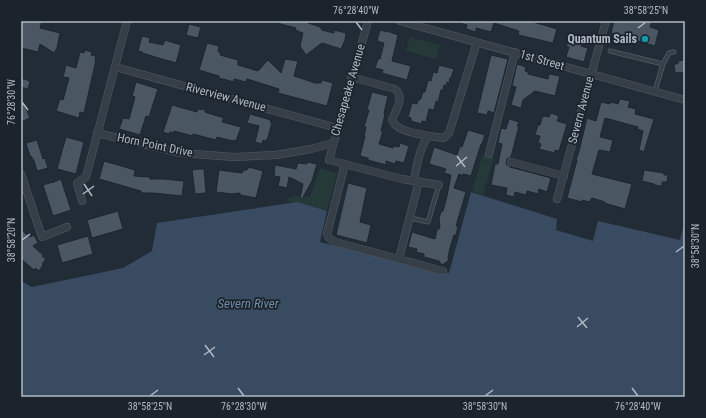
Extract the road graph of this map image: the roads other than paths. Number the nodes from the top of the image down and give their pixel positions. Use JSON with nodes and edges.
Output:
{"nodes":[{"id":1,"x":128,"y":21,"type":"edge"},
{"id":2,"x":368,"y":21,"type":"edge"},
{"id":3,"x":400,"y":21,"type":"edge"},
{"id":4,"x":606,"y":21,"type":"edge"},
{"id":5,"x":477,"y":42,"type":"junction"},
{"id":6,"x":610,"y":50,"type":"dead end"},
{"id":7,"x":515,"y":52,"type":"junction"},
{"id":8,"x":674,"y":52,"type":"dead end"},
{"id":9,"x":663,"y":64,"type":"junction"},
{"id":10,"x":115,"y":66,"type":"junction"},
{"id":11,"x":591,"y":74,"type":"junction"},
{"id":12,"x":351,"y":78,"type":"junction"},
{"id":13,"x":655,"y":91,"type":"junction"},
{"id":14,"x":685,"y":100,"type":"edge"},
{"id":15,"x":337,"y":128,"type":"junction"},
{"id":16,"x":97,"y":133,"type":"junction"},
{"id":17,"x":428,"y":136,"type":"junction"},
{"id":18,"x":333,"y":143,"type":"junction"},
{"id":19,"x":489,"y":154,"type":"dead end"},
{"id":20,"x":511,"y":162,"type":"dead end"},
{"id":21,"x":345,"y":164,"type":"junction"},
{"id":22,"x":21,"y":174,"type":"edge"},
{"id":23,"x":564,"y":176,"type":"junction"},
{"id":24,"x":417,"y":181,"type":"junction"},
{"id":25,"x":439,"y":185,"type":"joint"},
{"id":26,"x":557,"y":199,"type":"dead end"},
{"id":27,"x":82,"y":201,"type":"dead end"},
{"id":28,"x":410,"y":218,"type":"junction"},
{"id":29,"x":67,"y":227,"type":"dead end"},
{"id":30,"x":399,"y":259,"type":"junction"},
{"id":31,"x":443,"y":271,"type":"dead end"}],
"edges":[{"from":1,"to":10,"type":"street"},
{"from":2,"to":12,"type":"street","name":"Chesapeake Avenue"},
{"from":3,"to":5,"type":"street","name":"1st Street"},
{"from":4,"to":11,"type":"street","name":"Severn Avenue"},
{"from":5,"to":7,"type":"street","name":"1st Street"},
{"from":5,"to":17,"type":"street"},
{"from":6,"to":9,"type":"lane"},
{"from":7,"to":11,"type":"street","name":"1st Street"},
{"from":7,"to":19,"type":"street"},
{"from":8,"to":9,"type":"lane"},
{"from":9,"to":13,"type":"lane"},
{"from":10,"to":15,"type":"street","name":"Riverview Avenue"},
{"from":10,"to":16,"type":"street"},
{"from":11,"to":13,"type":"street","name":"1st Street"},
{"from":11,"to":23,"type":"street","name":"Severn Avenue"},
{"from":12,"to":15,"type":"street","name":"Chesapeake Avenue"},
{"from":12,"to":17,"type":"street"},
{"from":13,"to":14,"type":"street","name":"1st Street"},
{"from":15,"to":18,"type":"street","name":"Chesapeake Avenue"},
{"from":16,"to":18,"type":"street","name":"Horn Point Drive"},
{"from":16,"to":27,"type":"street"},
{"from":17,"to":24,"type":"street"},
{"from":18,"to":21,"type":"street","name":"Chesapeake Avenue"},
{"from":20,"to":23,"type":"street"},
{"from":21,"to":24,"type":"street"},
{"from":21,"to":30,"type":"street"},
{"from":22,"to":29,"type":"street"},
{"from":23,"to":26,"type":"street","name":"Severn Avenue"},
{"from":24,"to":25,"type":"street"},
{"from":24,"to":28,"type":"street"},
{"from":25,"to":28,"type":"lane"},
{"from":28,"to":30,"type":"street"},
{"from":30,"to":31,"type":"street"}]}
